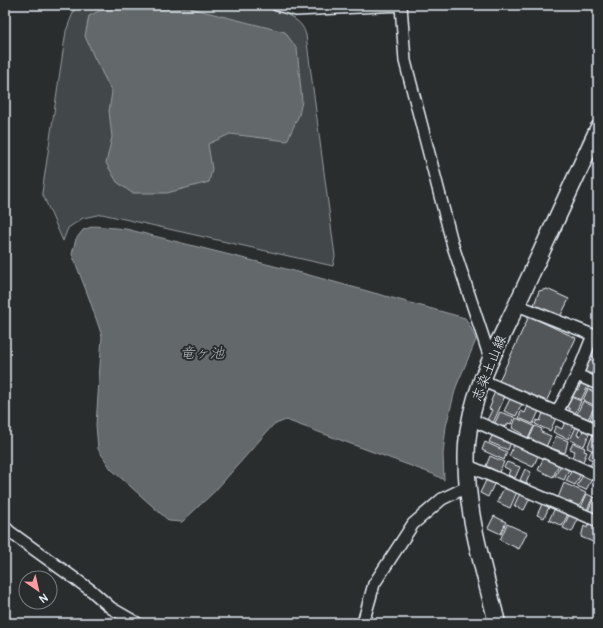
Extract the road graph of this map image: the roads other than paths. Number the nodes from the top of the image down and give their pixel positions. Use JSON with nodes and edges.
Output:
{"nodes":[{"id":1,"x":277,"y":5,"type":"edge"},
{"id":2,"x":401,"y":5,"type":"edge"},
{"id":3,"x":598,"y":130,"type":"edge"},
{"id":4,"x":517,"y":305,"type":"junction"},
{"id":5,"x":595,"y":336,"type":"edge"},
{"id":6,"x":490,"y":358,"type":"junction"},
{"id":7,"x":577,"y":375,"type":"junction"},
{"id":8,"x":481,"y":380,"type":"junction"},
{"id":9,"x":598,"y":384,"type":"edge"},
{"id":10,"x":558,"y":412,"type":"junction"},
{"id":11,"x":470,"y":419,"type":"junction"},
{"id":12,"x":598,"y":430,"type":"edge"},
{"id":13,"x":466,"y":465,"type":"junction"},
{"id":14,"x":598,"y":476,"type":"edge"},
{"id":15,"x":467,"y":488,"type":"junction"},
{"id":16,"x":598,"y":521,"type":"edge"},
{"id":17,"x":5,"y":527,"type":"edge"},
{"id":18,"x":137,"y":623,"type":"edge"},
{"id":19,"x":363,"y":623,"type":"edge"},
{"id":20,"x":497,"y":623,"type":"edge"}],
"edges":[{"from":1,"to":2,"type":"street"},
{"from":2,"to":6,"type":"street"},
{"from":3,"to":4,"type":"main road","name":"志染土山線"},
{"from":4,"to":5,"type":"street"},
{"from":4,"to":6,"type":"main road","name":"志染土山線"},
{"from":5,"to":7,"type":"street"},
{"from":6,"to":8,"type":"main road","name":"志染土山線"},
{"from":7,"to":9,"type":"street"},
{"from":7,"to":10,"type":"street"},
{"from":8,"to":10,"type":"street"},
{"from":8,"to":11,"type":"main road","name":"志染土山線"},
{"from":10,"to":12,"type":"street"},
{"from":11,"to":13,"type":"main road","name":"志染土山線"},
{"from":11,"to":14,"type":"street"},
{"from":13,"to":15,"type":"main road","name":"志染土山線"},
{"from":13,"to":16,"type":"street"},
{"from":15,"to":19,"type":"street"},
{"from":15,"to":20,"type":"main road","name":"志染土山線"},
{"from":17,"to":18,"type":"street"}]}
